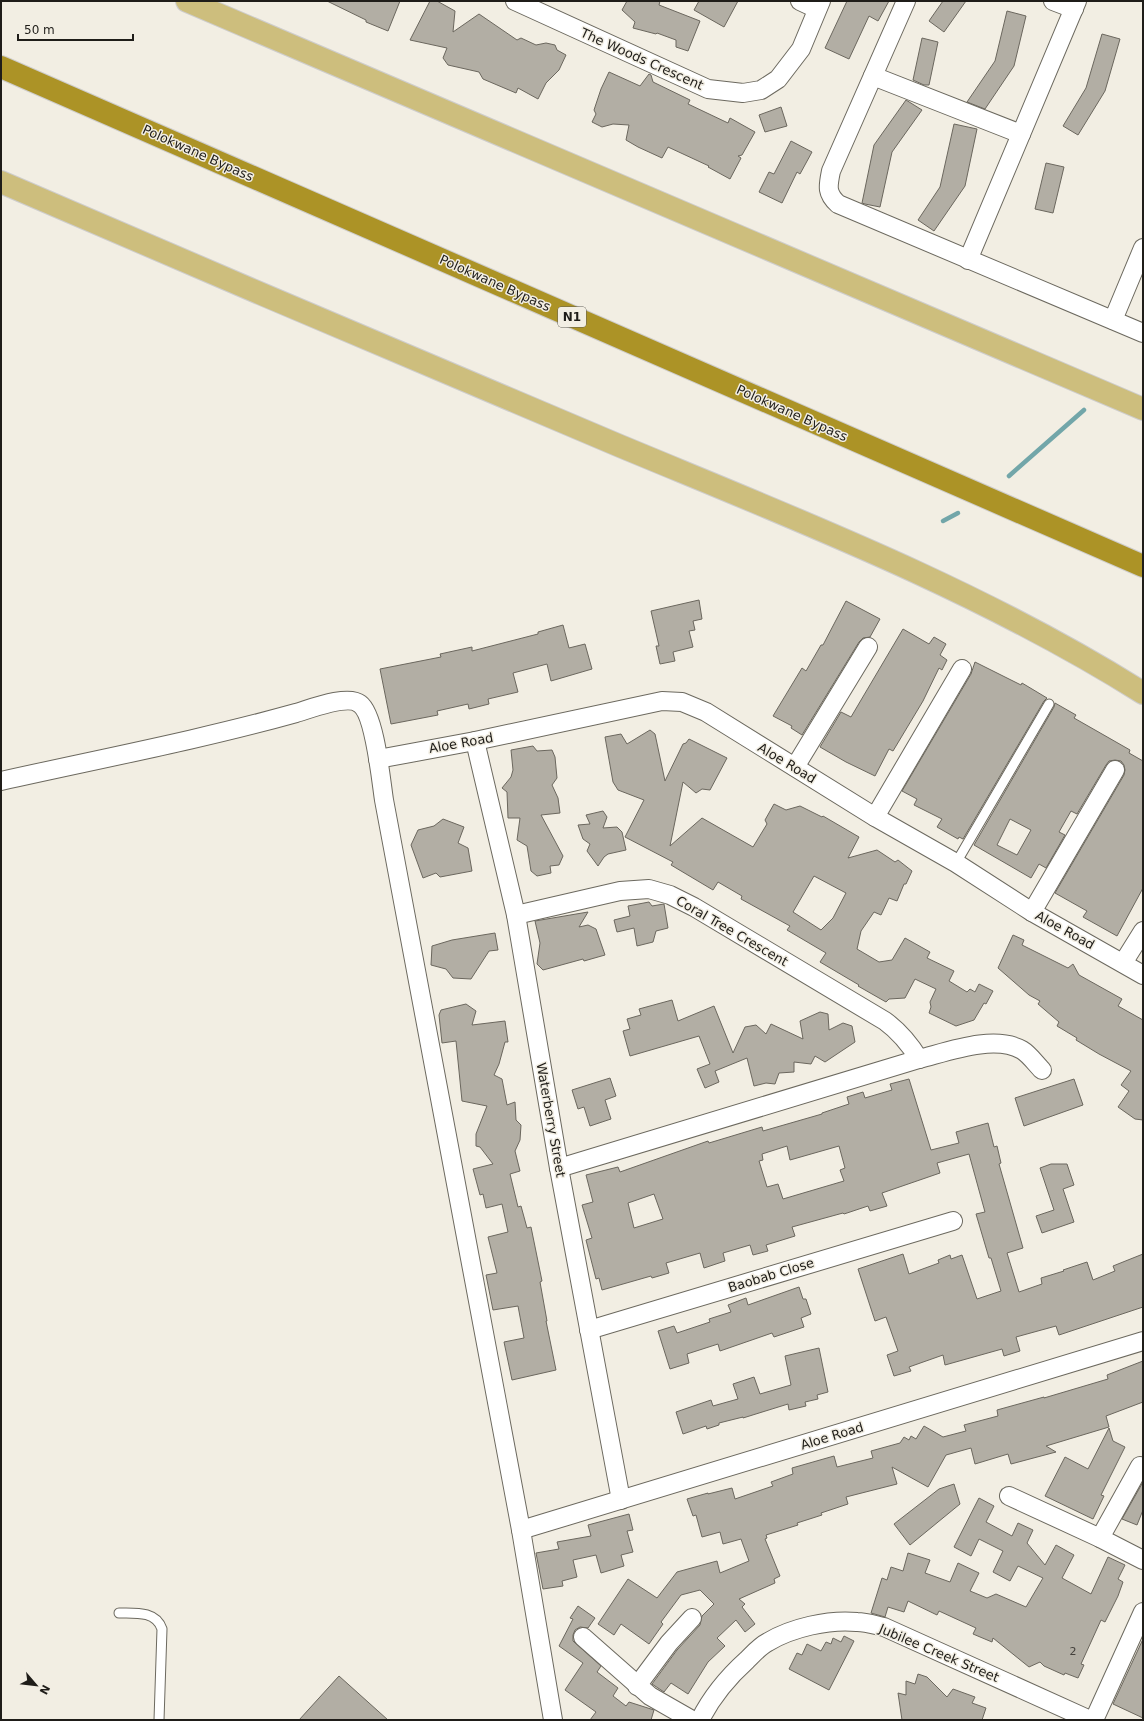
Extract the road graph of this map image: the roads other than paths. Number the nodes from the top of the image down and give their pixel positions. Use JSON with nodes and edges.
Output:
{"nodes":[{"id":1,"x":187,"y":1,"type":"edge"},
{"id":2,"x":515,"y":1,"type":"edge"},
{"id":3,"x":800,"y":1,"type":"edge"},
{"id":4,"x":906,"y":1,"type":"edge"},
{"id":5,"x":1053,"y":1,"type":"edge"},
{"id":6,"x":819,"y":5,"type":"edge"},
{"id":7,"x":1076,"y":5,"type":"edge"},
{"id":8,"x":1,"y":67,"type":"edge"},
{"id":9,"x":873,"y":76,"type":"junction"},
{"id":10,"x":1021,"y":134,"type":"junction"},
{"id":11,"x":1,"y":182,"type":"edge"},
{"id":12,"x":1143,"y":248,"type":"edge"},
{"id":13,"x":968,"y":260,"type":"junction"},
{"id":14,"x":1113,"y":320,"type":"junction"},
{"id":15,"x":1143,"y":333,"type":"edge"},
{"id":16,"x":1143,"y":409,"type":"edge"},
{"id":17,"x":1143,"y":566,"type":"edge"},
{"id":18,"x":868,"y":647,"type":"dead end"},
{"id":19,"x":962,"y":669,"type":"dead end"},
{"id":20,"x":1143,"y":693,"type":"edge"},
{"id":21,"x":1049,"y":704,"type":"dead end"},
{"id":22,"x":475,"y":741,"type":"junction"},
{"id":23,"x":387,"y":757,"type":"junction"},
{"id":24,"x":795,"y":768,"type":"junction"},
{"id":25,"x":1115,"y":770,"type":"dead end"},
{"id":26,"x":1,"y":781,"type":"edge"},
{"id":27,"x":875,"y":817,"type":"junction"},
{"id":28,"x":956,"y":862,"type":"junction"},
{"id":29,"x":1032,"y":912,"type":"junction"},
{"id":30,"x":516,"y":915,"type":"junction"},
{"id":31,"x":1143,"y":931,"type":"edge"},
{"id":32,"x":1123,"y":963,"type":"junction"},
{"id":33,"x":1143,"y":975,"type":"edge"},
{"id":34,"x":919,"y":1059,"type":"junction"},
{"id":35,"x":1042,"y":1070,"type":"dead end"},
{"id":36,"x":559,"y":1168,"type":"junction"},
{"id":37,"x":953,"y":1221,"type":"dead end"},
{"id":38,"x":589,"y":1330,"type":"junction"},
{"id":39,"x":1143,"y":1341,"type":"edge"},
{"id":40,"x":1140,"y":1466,"type":"dead end"},
{"id":41,"x":1009,"y":1496,"type":"dead end"},
{"id":42,"x":621,"y":1500,"type":"junction"},
{"id":43,"x":521,"y":1530,"type":"junction"},
{"id":44,"x":1100,"y":1538,"type":"junction"},
{"id":45,"x":1143,"y":1560,"type":"edge"},
{"id":46,"x":1143,"y":1612,"type":"edge"},
{"id":47,"x":119,"y":1613,"type":"dead end"},
{"id":48,"x":692,"y":1618,"type":"dead end"},
{"id":49,"x":583,"y":1637,"type":"dead end"},
{"id":50,"x":637,"y":1686,"type":"junction"},
{"id":51,"x":159,"y":1720,"type":"edge"},
{"id":52,"x":554,"y":1720,"type":"edge"},
{"id":53,"x":692,"y":1720,"type":"edge"},
{"id":54,"x":700,"y":1720,"type":"edge"},
{"id":55,"x":1090,"y":1720,"type":"edge"},
{"id":56,"x":1094,"y":1720,"type":"edge"}],
"edges":[{"from":1,"to":16,"type":"main road"},
{"from":2,"to":6,"type":"street","name":"The Woods Crescent"},
{"from":3,"to":6,"type":"street"},
{"from":4,"to":9,"type":"street"},
{"from":5,"to":7,"type":"street"},
{"from":7,"to":10,"type":"street"},
{"from":8,"to":17,"type":"highway","name":"Polokwane Bypass","number":"N1"},
{"from":9,"to":10,"type":"street"},
{"from":9,"to":13,"type":"street"},
{"from":10,"to":13,"type":"street"},
{"from":11,"to":20,"type":"main road"},
{"from":12,"to":14,"type":"street"},
{"from":13,"to":14,"type":"street"},
{"from":14,"to":15,"type":"street"},
{"from":18,"to":24,"type":"street"},
{"from":19,"to":27,"type":"street"},
{"from":21,"to":28,"type":"lane"},
{"from":22,"to":23,"type":"street","name":"Aloe Road"},
{"from":22,"to":24,"type":"street","name":"Aloe Road"},
{"from":22,"to":30,"type":"street","name":"Waterberry Street"},
{"from":23,"to":26,"type":"street"},
{"from":23,"to":43,"type":"street"},
{"from":24,"to":27,"type":"street","name":"Aloe Road"},
{"from":25,"to":29,"type":"street"},
{"from":27,"to":28,"type":"street","name":"Aloe Road"},
{"from":28,"to":29,"type":"street","name":"Aloe Road"},
{"from":29,"to":32,"type":"street","name":"Aloe Road"},
{"from":30,"to":34,"type":"street","name":"Coral Tree Crescent"},
{"from":30,"to":36,"type":"street","name":"Waterberry Street"},
{"from":31,"to":32,"type":"street"},
{"from":32,"to":33,"type":"street","name":"Aloe Road"},
{"from":34,"to":35,"type":"street"},
{"from":34,"to":36,"type":"street"},
{"from":36,"to":38,"type":"street","name":"Waterberry Street"},
{"from":37,"to":38,"type":"street","name":"Baobab Close"},
{"from":38,"to":42,"type":"street","name":"Waterberry Street"},
{"from":39,"to":42,"type":"street","name":"Aloe Road"},
{"from":40,"to":44,"type":"street"},
{"from":41,"to":44,"type":"street"},
{"from":42,"to":43,"type":"street","name":"Aloe Road"},
{"from":43,"to":52,"type":"street"},
{"from":44,"to":45,"type":"street"},
{"from":46,"to":56,"type":"street"},
{"from":47,"to":51,"type":"lane"},
{"from":48,"to":50,"type":"street"},
{"from":49,"to":50,"type":"street"},
{"from":50,"to":53,"type":"street"},
{"from":54,"to":55,"type":"street","name":"Jubilee Creek Street"}]}
